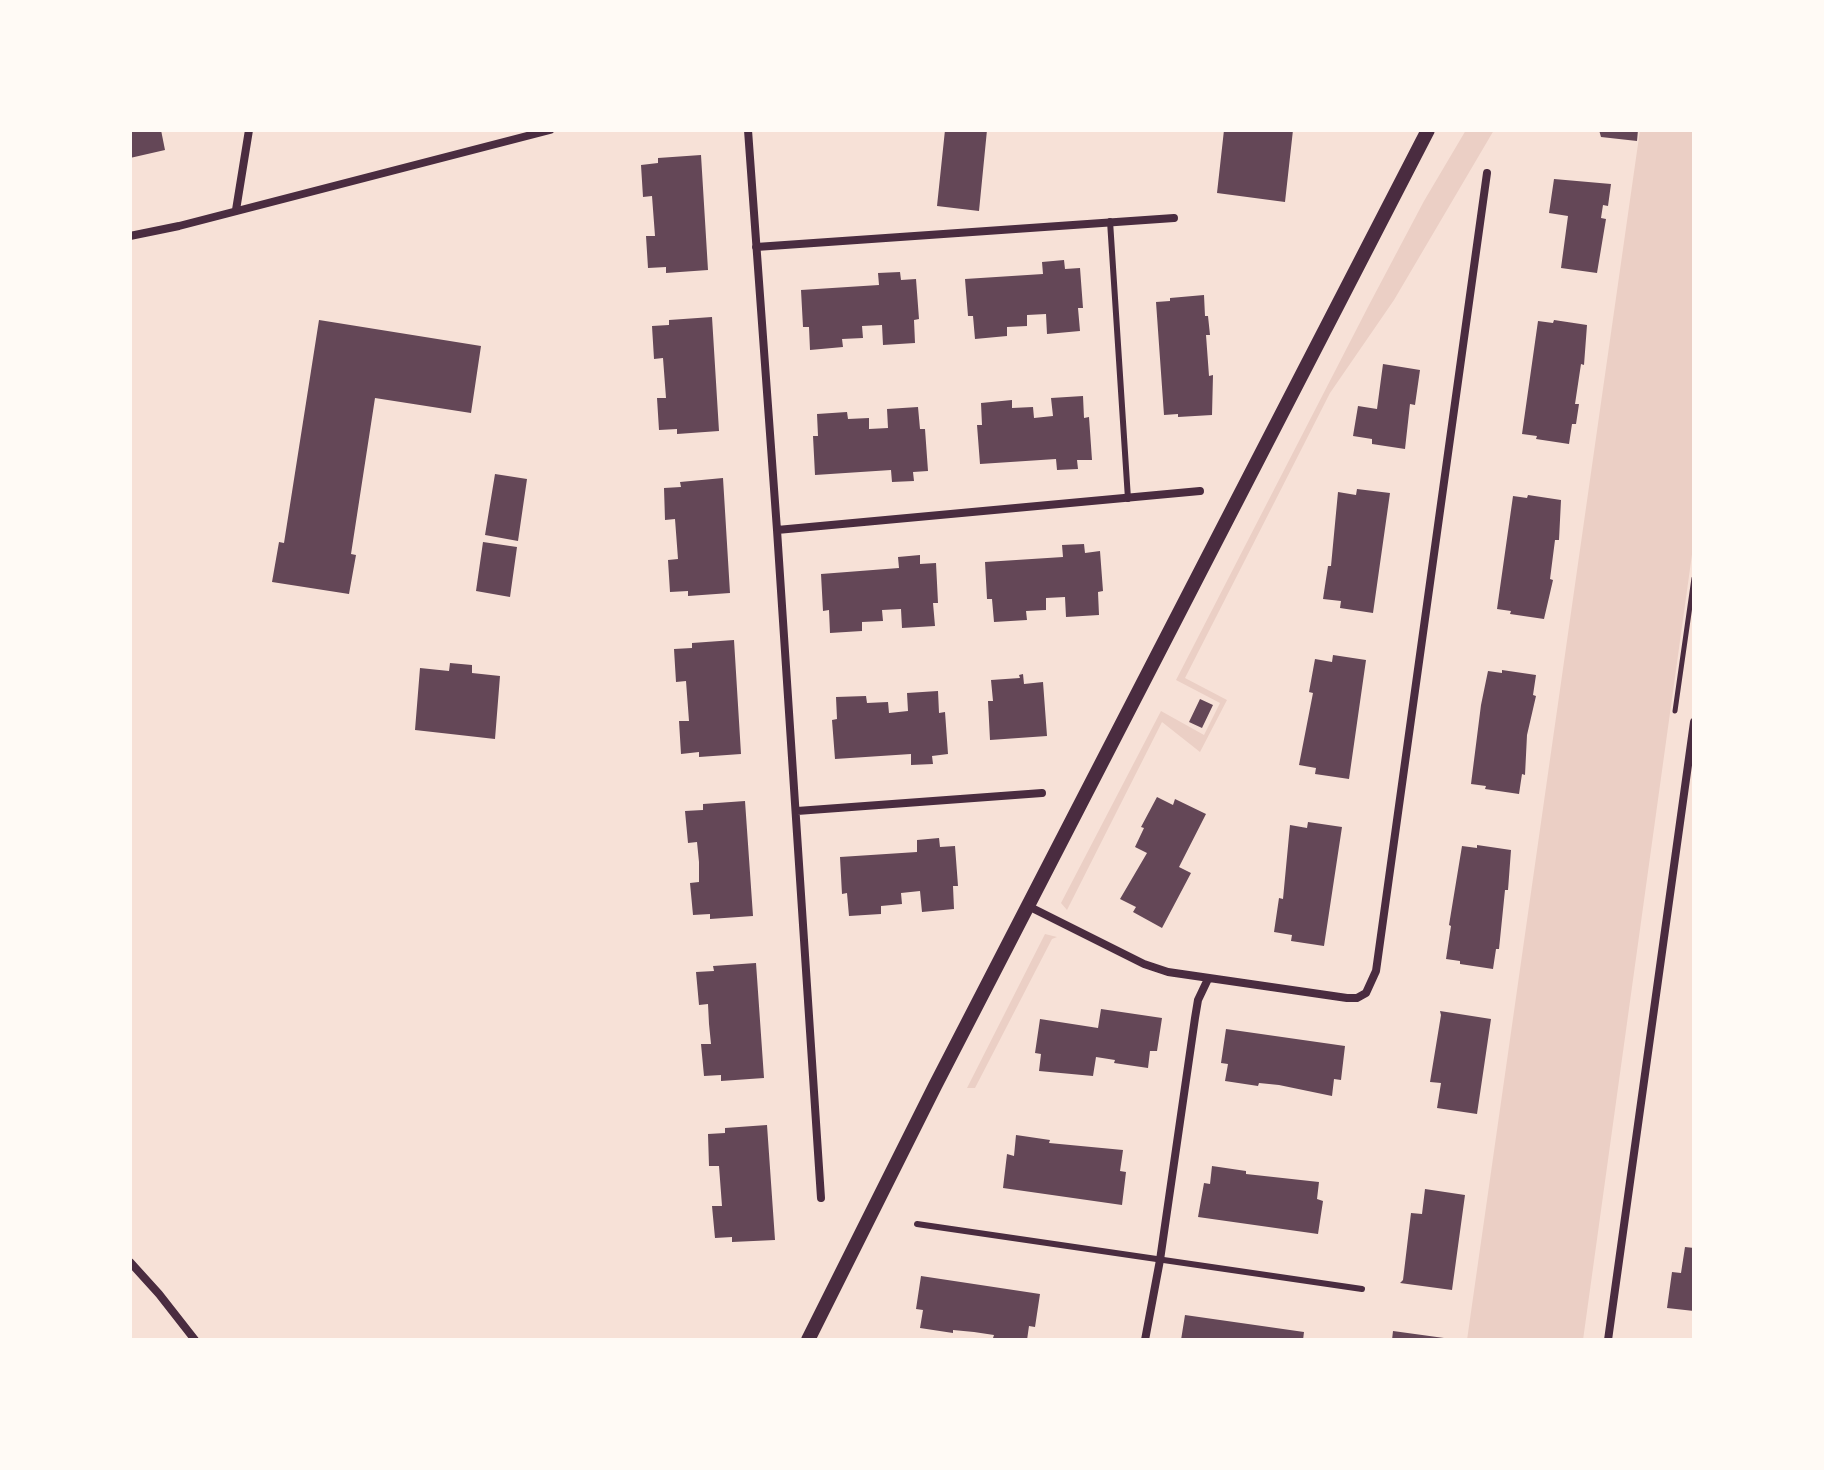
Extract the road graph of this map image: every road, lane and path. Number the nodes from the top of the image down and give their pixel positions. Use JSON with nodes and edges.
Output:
{"nodes":[{"id":1,"x":249,"y":130,"type":"edge"},
{"id":2,"x":550,"y":130,"type":"edge"},
{"id":3,"x":748,"y":130,"type":"edge"},
{"id":4,"x":1428,"y":130,"type":"edge"},
{"id":5,"x":1487,"y":173,"type":"dead end"},
{"id":6,"x":236,"y":210,"type":"junction"},
{"id":7,"x":1174,"y":218,"type":"dead end"},
{"id":8,"x":1110,"y":221,"type":"junction"},
{"id":9,"x":130,"y":236,"type":"edge"},
{"id":10,"x":756,"y":247,"type":"junction"},
{"id":11,"x":1200,"y":491,"type":"dead end"},
{"id":12,"x":1128,"y":499,"type":"junction"},
{"id":13,"x":777,"y":530,"type":"junction"},
{"id":14,"x":1694,"y":722,"type":"edge"},
{"id":15,"x":1042,"y":793,"type":"dead end"},
{"id":16,"x":797,"y":811,"type":"junction"},
{"id":17,"x":1028,"y":906,"type":"junction"},
{"id":18,"x":1208,"y":979,"type":"junction"},
{"id":19,"x":821,"y":1198,"type":"dead end"},
{"id":20,"x":917,"y":1224,"type":"dead end"},
{"id":21,"x":1160,"y":1260,"type":"junction"},
{"id":22,"x":130,"y":1262,"type":"edge"},
{"id":23,"x":1362,"y":1289,"type":"dead end"},
{"id":24,"x":195,"y":1340,"type":"edge"},
{"id":25,"x":808,"y":1340,"type":"edge"},
{"id":26,"x":1145,"y":1340,"type":"edge"},
{"id":27,"x":1608,"y":1340,"type":"edge"}],
"edges":[{"from":1,"to":6,"type":"street"},
{"from":2,"to":6,"type":"street"},
{"from":3,"to":10,"type":"street"},
{"from":4,"to":17,"type":"street"},
{"from":5,"to":18,"type":"street"},
{"from":6,"to":9,"type":"street"},
{"from":7,"to":8,"type":"street"},
{"from":8,"to":10,"type":"street"},
{"from":8,"to":12,"type":"lane"},
{"from":10,"to":13,"type":"street"},
{"from":11,"to":12,"type":"street"},
{"from":12,"to":13,"type":"street"},
{"from":13,"to":16,"type":"street"},
{"from":14,"to":27,"type":"street"},
{"from":15,"to":16,"type":"street"},
{"from":16,"to":19,"type":"street"},
{"from":17,"to":18,"type":"street"},
{"from":17,"to":25,"type":"street"},
{"from":18,"to":21,"type":"street"},
{"from":20,"to":21,"type":"lane"},
{"from":21,"to":23,"type":"lane"},
{"from":21,"to":26,"type":"street"},
{"from":22,"to":24,"type":"street"}]}
